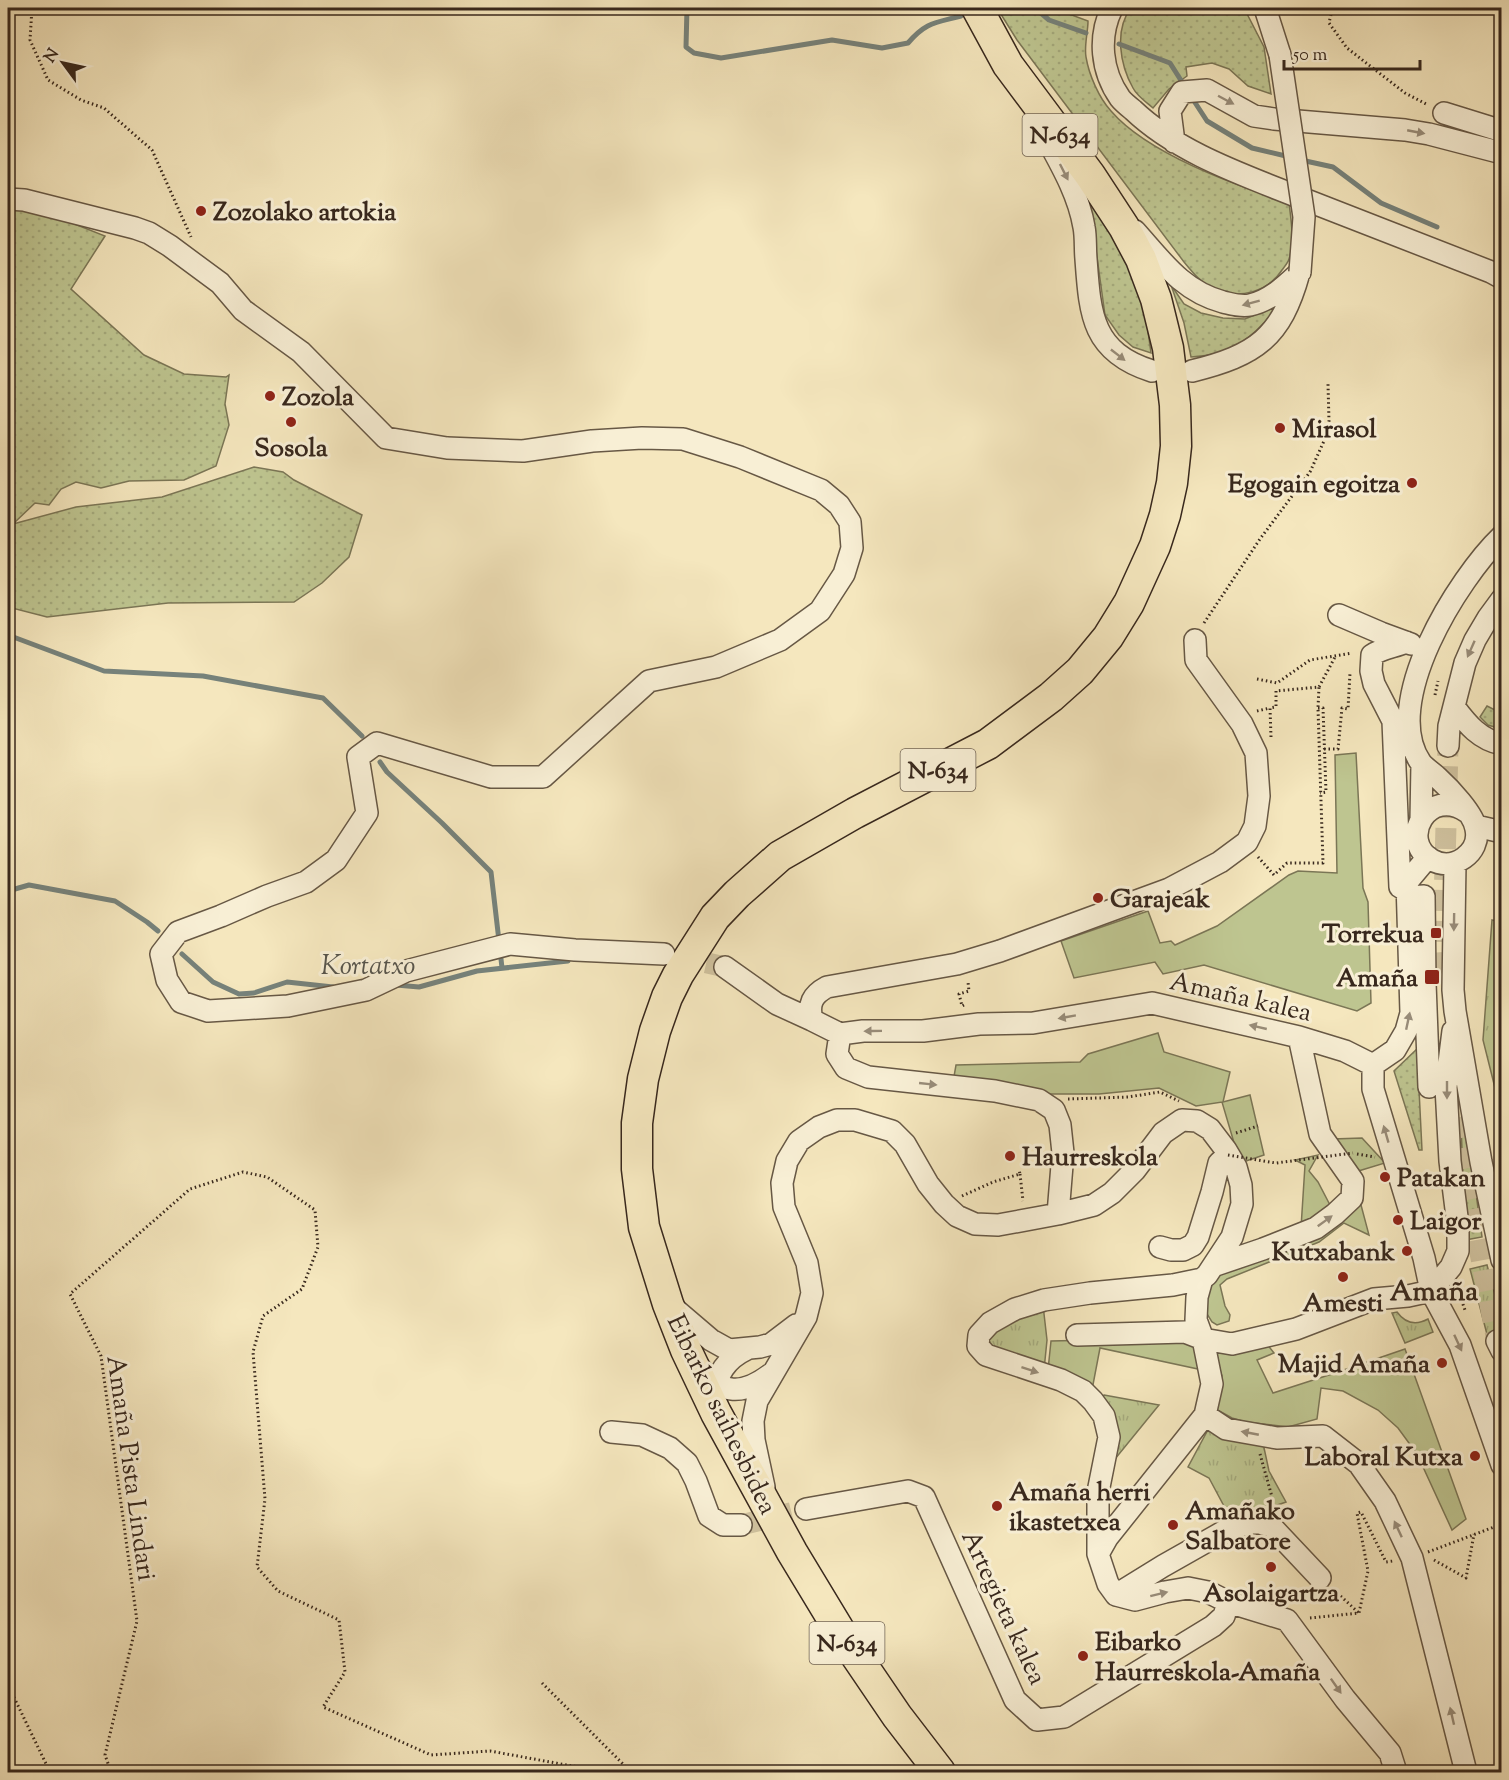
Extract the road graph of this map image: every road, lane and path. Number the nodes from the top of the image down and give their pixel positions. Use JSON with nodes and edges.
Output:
{"nodes":[{"id":1,"x":32,"y":8,"type":"edge"},
{"id":2,"x":977,"y":8,"type":"edge"},
{"id":3,"x":1112,"y":8,"type":"edge"},
{"id":4,"x":1265,"y":8,"type":"edge"},
{"id":5,"x":1336,"y":8,"type":"edge"},
{"id":6,"x":1008,"y":65,"type":"junction"},
{"id":7,"x":1444,"y":113,"type":"joint"},
{"id":8,"x":1502,"y":131,"type":"edge"},
{"id":9,"x":1174,"y":142,"type":"junction"},
{"id":10,"x":1502,"y":153,"type":"edge"},
{"id":11,"x":8,"y":199,"type":"edge"},
{"id":12,"x":1111,"y":205,"type":"junction"},
{"id":13,"x":1300,"y":272,"type":"junction"},
{"id":14,"x":207,"y":273,"type":"junction"},
{"id":15,"x":1502,"y":278,"type":"edge"},
{"id":16,"x":1152,"y":371,"type":"dead end"},
{"id":17,"x":1192,"y":371,"type":"dead end"},
{"id":18,"x":1328,"y":384,"type":"dead end"},
{"id":19,"x":1502,"y":536,"type":"edge"},
{"id":20,"x":1502,"y":599,"type":"edge"},
{"id":21,"x":1339,"y":615,"type":"dead end"},
{"id":22,"x":1195,"y":640,"type":"joint"},
{"id":23,"x":1416,"y":645,"type":"junction"},
{"id":24,"x":1345,"y":655,"type":"dead end"},
{"id":25,"x":1335,"y":657,"type":"junction"},
{"id":26,"x":1350,"y":664,"type":"dead end"},
{"id":27,"x":1257,"y":680,"type":"dead end"},
{"id":28,"x":1319,"y":687,"type":"junction"},
{"id":29,"x":1270,"y":708,"type":"junction"},
{"id":30,"x":1318,"y":708,"type":"junction"},
{"id":31,"x":1455,"y":708,"type":"junction"},
{"id":32,"x":1251,"y":712,"type":"dead end"},
{"id":33,"x":1490,"y":733,"type":"edge"},
{"id":34,"x":1448,"y":746,"type":"tunnel mouth"},
{"id":35,"x":1271,"y":747,"type":"dead end"},
{"id":36,"x":1324,"y":749,"type":"junction"},
{"id":37,"x":1422,"y":764,"type":"junction"},
{"id":38,"x":1320,"y":793,"type":"junction"},
{"id":39,"x":1472,"y":819,"type":"junction"},
{"id":40,"x":1421,"y":820,"type":"junction"},
{"id":41,"x":1502,"y":832,"type":"edge"},
{"id":42,"x":1253,"y":850,"type":"dead end"},
{"id":43,"x":1428,"y":857,"type":"junction"},
{"id":44,"x":1455,"y":863,"type":"junction"},
{"id":45,"x":1404,"y":892,"type":"junction"},
{"id":46,"x":664,"y":954,"type":"tunnel mouth"},
{"id":47,"x":725,"y":967,"type":"tunnel mouth"},
{"id":48,"x":967,"y":980,"type":"dead end"},
{"id":49,"x":969,"y":1005,"type":"dead end"},
{"id":50,"x":1455,"y":1011,"type":"junction"},
{"id":51,"x":812,"y":1020,"type":"junction"},
{"id":52,"x":840,"y":1034,"type":"junction"},
{"id":53,"x":1299,"y":1037,"type":"junction"},
{"id":54,"x":1373,"y":1065,"type":"junction"},
{"id":55,"x":1430,"y":1087,"type":"dead end"},
{"id":56,"x":1039,"y":1100,"type":"junction"},
{"id":57,"x":1197,"y":1120,"type":"junction"},
{"id":58,"x":1353,"y":1153,"type":"dead end"},
{"id":59,"x":1228,"y":1155,"type":"junction"},
{"id":60,"x":944,"y":1204,"type":"junction"},
{"id":61,"x":1058,"y":1214,"type":"junction"},
{"id":62,"x":1025,"y":1220,"type":"junction"},
{"id":63,"x":1160,"y":1247,"type":"dead end"},
{"id":64,"x":1502,"y":1260,"type":"edge"},
{"id":65,"x":1208,"y":1272,"type":"junction"},
{"id":66,"x":1431,"y":1291,"type":"junction"},
{"id":67,"x":668,"y":1304,"type":"junction"},
{"id":68,"x":806,"y":1317,"type":"junction"},
{"id":69,"x":1077,"y":1335,"type":"dead end"},
{"id":70,"x":1203,"y":1339,"type":"junction"},
{"id":71,"x":747,"y":1349,"type":"junction"},
{"id":72,"x":774,"y":1371,"type":"junction"},
{"id":73,"x":716,"y":1398,"type":"junction"},
{"id":74,"x":1204,"y":1415,"type":"junction"},
{"id":75,"x":611,"y":1432,"type":"dead end"},
{"id":76,"x":1257,"y":1435,"type":"junction"},
{"id":77,"x":1502,"y":1465,"type":"edge"},
{"id":78,"x":767,"y":1504,"type":"junction"},
{"id":79,"x":806,"y":1509,"type":"tunnel mouth"},
{"id":80,"x":1260,"y":1523,"type":"junction"},
{"id":81,"x":1502,"y":1524,"type":"edge"},
{"id":82,"x":741,"y":1525,"type":"tunnel mouth"},
{"id":83,"x":1474,"y":1534,"type":"junction"},
{"id":84,"x":1098,"y":1554,"type":"junction"},
{"id":85,"x":1412,"y":1558,"type":"junction"},
{"id":86,"x":1320,"y":1578,"type":"joint"},
{"id":87,"x":1112,"y":1590,"type":"junction"},
{"id":88,"x":1228,"y":1602,"type":"junction"},
{"id":89,"x":1359,"y":1613,"type":"junction"},
{"id":90,"x":1287,"y":1620,"type":"junction"},
{"id":91,"x":542,"y":1683,"type":"dead end"},
{"id":92,"x":8,"y":1685,"type":"edge"},
{"id":93,"x":50,"y":1773,"type":"edge"},
{"id":94,"x":111,"y":1773,"type":"edge"},
{"id":95,"x":605,"y":1773,"type":"edge"},
{"id":96,"x":631,"y":1773,"type":"edge"},
{"id":97,"x":940,"y":1773,"type":"edge"},
{"id":98,"x":1396,"y":1773,"type":"edge"},
{"id":99,"x":1466,"y":1773,"type":"edge"}],
"edges":[{"from":1,"to":14,"type":"path"},
{"from":2,"to":6,"type":"highway","name":"Eibarko saihesbidea","number":"N-634"},
{"from":3,"to":9,"type":"street"},
{"from":4,"to":13,"type":"street","bridge":true},
{"from":5,"to":7,"type":"path"},
{"from":6,"to":12,"type":"highway","name":"Eibarko saihesbidea","number":"N-634"},
{"from":6,"to":16,"type":"street","one_way":true},
{"from":7,"to":8,"type":"street"},
{"from":9,"to":10,"type":"street","one_way":true},
{"from":9,"to":15,"type":"street"},
{"from":11,"to":14,"type":"street"},
{"from":13,"to":12,"type":"street","one_way":true},
{"from":12,"to":67,"type":"highway","name":"Eibarko saihesbidea","number":"N-634"},
{"from":13,"to":17,"type":"street"},
{"from":14,"to":46,"type":"street"},
{"from":18,"to":22,"type":"path"},
{"from":19,"to":23,"type":"street"},
{"from":20,"to":31,"type":"street","one_way":true},
{"from":21,"to":23,"type":"street"},
{"from":22,"to":51,"type":"street"},
{"from":23,"to":37,"type":"street"},
{"from":23,"to":45,"type":"street"},
{"from":24,"to":25,"type":"path"},
{"from":25,"to":27,"type":"path"},
{"from":25,"to":28,"type":"path"},
{"from":26,"to":36,"type":"path"},
{"from":28,"to":29,"type":"path"},
{"from":28,"to":30,"type":"path"},
{"from":29,"to":32,"type":"path"},
{"from":29,"to":35,"type":"path"},
{"from":30,"to":36,"type":"path"},
{"from":30,"to":38,"type":"path"},
{"from":31,"to":33,"type":"street"},
{"from":31,"to":34,"type":"street"},
{"from":36,"to":38,"type":"path"},
{"from":37,"to":39,"type":"street"},
{"from":37,"to":40,"type":"street"},
{"from":38,"to":42,"type":"path"},
{"from":39,"to":40,"type":"street"},
{"from":39,"to":41,"type":"street"},
{"from":39,"to":44,"type":"street"},
{"from":40,"to":43,"type":"street"},
{"from":43,"to":44,"type":"street"},
{"from":43,"to":45,"type":"street"},
{"from":44,"to":50,"type":"street","one_way":true},
{"from":54,"to":45,"type":"street","one_way":true},
{"from":45,"to":55,"type":"street"},
{"from":47,"to":51,"type":"street"},
{"from":48,"to":49,"type":"path"},
{"from":50,"to":64,"type":"street"},
{"from":50,"to":66,"type":"street","one_way":true},
{"from":51,"to":52,"type":"street"},
{"from":53,"to":52,"type":"street","name":"Amaña kalea","one_way":true},
{"from":52,"to":56,"type":"street","one_way":true},
{"from":53,"to":54,"type":"street","name":"Amaña kalea"},
{"from":65,"to":53,"type":"street","one_way":true},
{"from":66,"to":54,"type":"street","one_way":true},
{"from":56,"to":57,"type":"path"},
{"from":56,"to":61,"type":"street"},
{"from":57,"to":59,"type":"street"},
{"from":57,"to":61,"type":"street"},
{"from":58,"to":59,"type":"path","bridge":true},
{"from":59,"to":63,"type":"street"},
{"from":59,"to":65,"type":"street"},
{"from":60,"to":62,"type":"street"},
{"from":60,"to":62,"type":"path"},
{"from":60,"to":68,"type":"street"},
{"from":61,"to":62,"type":"street"},
{"from":65,"to":70,"type":"street"},
{"from":65,"to":84,"type":"street","one_way":true},
{"from":66,"to":70,"type":"street"},
{"from":66,"to":77,"type":"street","one_way":true},
{"from":67,"to":71,"type":"street"},
{"from":67,"to":73,"type":"highway","name":"Eibarko saihesbidea","number":"N-634"},
{"from":68,"to":71,"type":"street"},
{"from":68,"to":72,"type":"street"},
{"from":69,"to":70,"type":"street"},
{"from":70,"to":74,"type":"street"},
{"from":71,"to":73,"type":"street"},
{"from":72,"to":73,"type":"street"},
{"from":72,"to":78,"type":"street"},
{"from":73,"to":78,"type":"highway","name":"Eibarko saihesbidea","number":"N-634"},
{"from":76,"to":74,"type":"street","one_way":true},
{"from":74,"to":84,"type":"street"},
{"from":75,"to":82,"type":"street"},
{"from":76,"to":80,"type":"path"},
{"from":85,"to":76,"type":"street","one_way":true},
{"from":78,"to":97,"type":"highway","name":"Eibarko saihesbidea","number":"N-634"},
{"from":79,"to":88,"type":"street","name":"Artegieta kalea"},
{"from":80,"to":86,"type":"street"},
{"from":80,"to":87,"type":"street"},
{"from":81,"to":83,"type":"path"},
{"from":83,"to":83,"type":"path"},
{"from":84,"to":87,"type":"street"},
{"from":85,"to":89,"type":"path"},
{"from":99,"to":85,"type":"street","one_way":true},
{"from":86,"to":89,"type":"path"},
{"from":87,"to":88,"type":"street","one_way":true},
{"from":88,"to":90,"type":"street"},
{"from":89,"to":90,"type":"path"},
{"from":90,"to":98,"type":"street","one_way":true},
{"from":91,"to":96,"type":"path"},
{"from":92,"to":93,"type":"path"},
{"from":94,"to":95,"type":"path","name":"Amaña Pista Lindari"}]}
